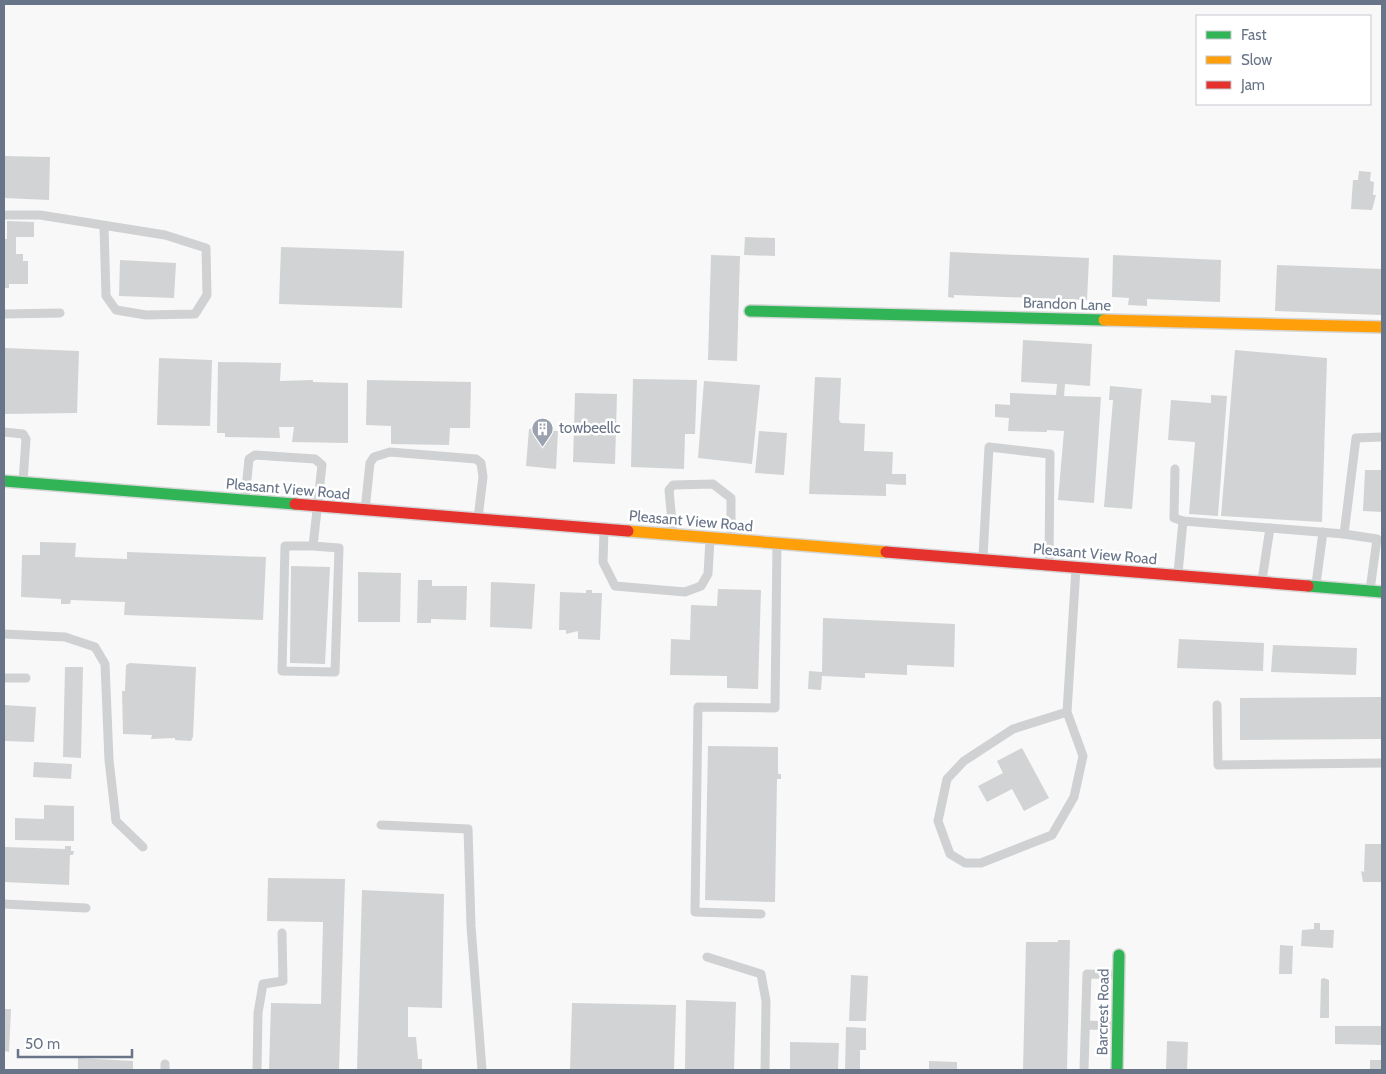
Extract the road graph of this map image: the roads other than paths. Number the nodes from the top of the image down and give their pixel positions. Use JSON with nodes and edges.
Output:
{"nodes":[{"id":1,"x":4,"y":215,"type":"edge"},
{"id":2,"x":104,"y":226,"type":"junction"},
{"id":3,"x":750,"y":311,"type":"dead end"},
{"id":4,"x":4,"y":314,"type":"edge"},
{"id":5,"x":60,"y":314,"type":"dead end"},
{"id":6,"x":1382,"y":327,"type":"edge"},
{"id":7,"x":4,"y":432,"type":"edge"},
{"id":8,"x":1382,"y":437,"type":"edge"},
{"id":9,"x":1176,"y":469,"type":"dead end"},
{"id":10,"x":4,"y":481,"type":"edge"},
{"id":11,"x":23,"y":482,"type":"junction"},
{"id":12,"x":245,"y":500,"type":"junction"},
{"id":13,"x":316,"y":506,"type":"junction"},
{"id":14,"x":365,"y":510,"type":"junction"},
{"id":15,"x":478,"y":519,"type":"junction"},
{"id":16,"x":1182,"y":521,"type":"junction"},
{"id":17,"x":1270,"y":528,"type":"junction"},
{"id":18,"x":604,"y":529,"type":"junction"},
{"id":19,"x":1323,"y":532,"type":"junction"},
{"id":20,"x":1344,"y":534,"type":"junction"},
{"id":21,"x":673,"y":535,"type":"junction"},
{"id":22,"x":710,"y":538,"type":"junction"},
{"id":23,"x":1380,"y":539,"type":"edge"},
{"id":24,"x":731,"y":540,"type":"junction"},
{"id":25,"x":777,"y":544,"type":"junction"},
{"id":26,"x":313,"y":546,"type":"junction"},
{"id":27,"x":983,"y":560,"type":"junction"},
{"id":28,"x":1049,"y":566,"type":"junction"},
{"id":29,"x":1076,"y":568,"type":"junction"},
{"id":30,"x":1178,"y":576,"type":"junction"},
{"id":31,"x":1262,"y":583,"type":"junction"},
{"id":32,"x":1316,"y":587,"type":"junction"},
{"id":33,"x":1378,"y":592,"type":"edge"},
{"id":34,"x":4,"y":634,"type":"edge"},
{"id":35,"x":4,"y":678,"type":"edge"},
{"id":36,"x":26,"y":678,"type":"dead end"},
{"id":37,"x":1217,"y":705,"type":"dead end"},
{"id":38,"x":1067,"y":712,"type":"junction"},
{"id":39,"x":1382,"y":763,"type":"edge"},
{"id":40,"x":381,"y":826,"type":"dead end"},
{"id":41,"x":142,"y":847,"type":"dead end"},
{"id":42,"x":4,"y":904,"type":"edge"},
{"id":43,"x":86,"y":908,"type":"dead end"},
{"id":44,"x":761,"y":914,"type":"dead end"},
{"id":45,"x":282,"y":933,"type":"dead end"},
{"id":46,"x":1120,"y":955,"type":"dead end"},
{"id":47,"x":707,"y":957,"type":"dead end"},
{"id":48,"x":1119,"y":975,"type":"junction"},
{"id":49,"x":1086,"y":1025,"type":"junction"},
{"id":50,"x":1118,"y":1026,"type":"junction"},
{"id":51,"x":258,"y":1070,"type":"edge"},
{"id":52,"x":482,"y":1070,"type":"edge"},
{"id":53,"x":765,"y":1070,"type":"edge"},
{"id":54,"x":1084,"y":1070,"type":"edge"},
{"id":55,"x":1117,"y":1070,"type":"edge"}],
"edges":[{"from":1,"to":2,"type":"lane"},
{"from":2,"to":2,"type":"lane"},
{"from":3,"to":6,"type":"main road","name":"Brandon Lane"},
{"from":4,"to":5,"type":"lane"},
{"from":7,"to":11,"type":"lane"},
{"from":8,"to":20,"type":"lane"},
{"from":9,"to":16,"type":"lane"},
{"from":10,"to":11,"type":"main road","name":"Pleasant View Road"},
{"from":11,"to":12,"type":"main road","name":"Pleasant View Road"},
{"from":12,"to":13,"type":"main road","name":"Pleasant View Road"},
{"from":12,"to":13,"type":"lane"},
{"from":13,"to":14,"type":"main road","name":"Pleasant View Road"},
{"from":13,"to":26,"type":"lane"},
{"from":14,"to":15,"type":"main road","name":"Pleasant View Road"},
{"from":14,"to":15,"type":"lane"},
{"from":15,"to":18,"type":"main road","name":"Pleasant View Road"},
{"from":16,"to":17,"type":"lane"},
{"from":16,"to":30,"type":"lane"},
{"from":17,"to":19,"type":"lane"},
{"from":17,"to":31,"type":"lane"},
{"from":18,"to":21,"type":"main road","name":"Pleasant View Road"},
{"from":18,"to":22,"type":"lane"},
{"from":19,"to":20,"type":"lane"},
{"from":19,"to":32,"type":"lane"},
{"from":20,"to":23,"type":"lane"},
{"from":21,"to":22,"type":"main road","name":"Pleasant View Road"},
{"from":21,"to":24,"type":"lane"},
{"from":22,"to":24,"type":"main road","name":"Pleasant View Road"},
{"from":23,"to":33,"type":"lane"},
{"from":24,"to":25,"type":"main road","name":"Pleasant View Road"},
{"from":25,"to":27,"type":"main road","name":"Pleasant View Road"},
{"from":25,"to":44,"type":"lane"},
{"from":26,"to":26,"type":"lane"},
{"from":27,"to":28,"type":"main road","name":"Pleasant View Road"},
{"from":27,"to":28,"type":"lane"},
{"from":28,"to":29,"type":"main road","name":"Pleasant View Road"},
{"from":29,"to":30,"type":"main road","name":"Pleasant View Road"},
{"from":29,"to":38,"type":"lane"},
{"from":30,"to":31,"type":"main road","name":"Pleasant View Road"},
{"from":31,"to":32,"type":"main road","name":"Pleasant View Road"},
{"from":32,"to":33,"type":"main road","name":"Pleasant View Road"},
{"from":34,"to":41,"type":"lane"},
{"from":35,"to":36,"type":"lane"},
{"from":37,"to":39,"type":"lane"},
{"from":38,"to":38,"type":"lane"},
{"from":40,"to":52,"type":"lane"},
{"from":42,"to":43,"type":"lane"},
{"from":45,"to":51,"type":"lane"},
{"from":46,"to":48,"type":"main road","name":"Barcrest Road"},
{"from":47,"to":53,"type":"lane"},
{"from":48,"to":49,"type":"lane"},
{"from":48,"to":50,"type":"main road","name":"Barcrest Road"},
{"from":49,"to":50,"type":"lane"},
{"from":49,"to":54,"type":"lane"},
{"from":50,"to":55,"type":"main road","name":"Barcrest Road"}]}
